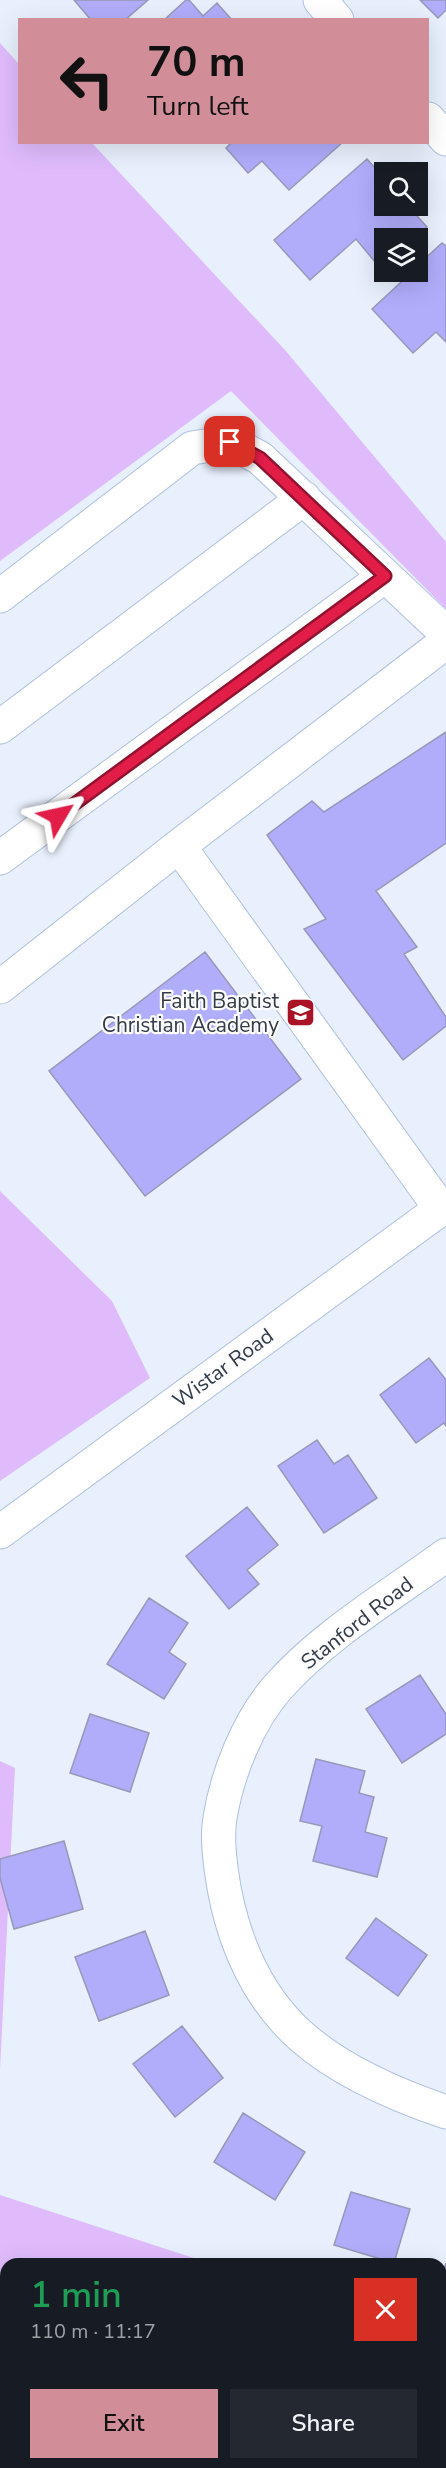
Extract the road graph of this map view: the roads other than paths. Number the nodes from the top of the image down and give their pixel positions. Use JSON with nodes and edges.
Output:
{"nodes":[{"id":1,"x":320,"y":0,"type":"edge"},
{"id":2,"x":335,"y":18,"type":"edge"},
{"id":3,"x":429,"y":120,"type":"edge"},
{"id":4,"x":446,"y":139,"type":"edge"},
{"id":5,"x":304,"y":498,"type":"junction"},
{"id":6,"x":385,"y":576,"type":"junction"},
{"id":7,"x":0,"y":596,"type":"edge"},
{"id":8,"x":446,"y":633,"type":"edge"},
{"id":9,"x":446,"y":642,"type":"edge"},
{"id":10,"x":0,"y":727,"type":"edge"},
{"id":11,"x":179,"y":846,"type":"junction"},
{"id":12,"x":0,"y":858,"type":"edge"},
{"id":13,"x":0,"y":987,"type":"edge"},
{"id":14,"x":444,"y":1207,"type":"edge"},
{"id":15,"x":0,"y":1532,"type":"edge"},
{"id":16,"x":446,"y":1555,"type":"edge"},
{"id":17,"x":446,"y":2112,"type":"edge"}],
"edges":[{"from":1,"to":2,"type":"street"},
{"from":3,"to":4,"type":"street"},
{"from":5,"to":6,"type":"street"},
{"from":5,"to":7,"type":"street"},
{"from":5,"to":10,"type":"street"},
{"from":6,"to":8,"type":"street"},
{"from":6,"to":12,"type":"street"},
{"from":9,"to":11,"type":"street"},
{"from":11,"to":13,"type":"street"},
{"from":11,"to":14,"type":"street"},
{"from":14,"to":15,"type":"street","name":"Wistar Road"},
{"from":16,"to":17,"type":"street","name":"Stanford Road"}]}
